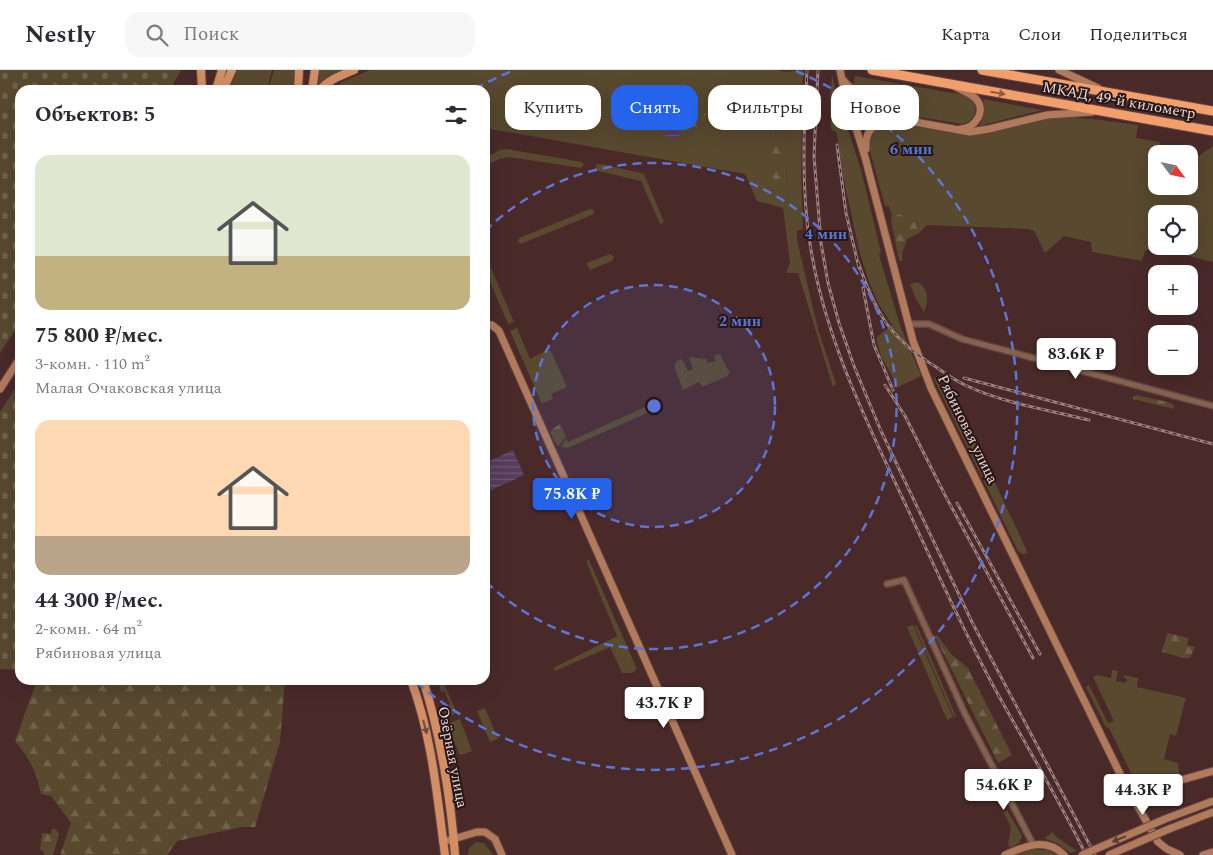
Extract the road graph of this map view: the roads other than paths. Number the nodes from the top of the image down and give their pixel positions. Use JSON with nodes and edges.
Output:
{"nodes":[{"id":1,"x":201,"y":70,"type":"edge"},
{"id":2,"x":222,"y":70,"type":"edge"},
{"id":3,"x":232,"y":70,"type":"edge"},
{"id":4,"x":299,"y":70,"type":"edge"},
{"id":5,"x":315,"y":70,"type":"edge"},
{"id":6,"x":354,"y":70,"type":"edge"},
{"id":7,"x":872,"y":70,"type":"edge"},
{"id":8,"x":982,"y":70,"type":"edge"},
{"id":9,"x":1059,"y":70,"type":"edge"},
{"id":10,"x":840,"y":74,"type":"edge"},
{"id":11,"x":950,"y":84,"type":"junction"},
{"id":12,"x":202,"y":85,"type":"edge"},
{"id":13,"x":218,"y":85,"type":"edge"},
{"id":14,"x":225,"y":85,"type":"edge"},
{"id":15,"x":298,"y":85,"type":"edge"},
{"id":16,"x":313,"y":85,"type":"edge"},
{"id":17,"x":324,"y":85,"type":"edge"},
{"id":18,"x":848,"y":85,"type":"edge"},
{"id":19,"x":1105,"y":92,"type":"junction"},
{"id":20,"x":1100,"y":110,"type":"junction"},
{"id":21,"x":1213,"y":111,"type":"edge"},
{"id":22,"x":919,"y":122,"type":"edge"},
{"id":23,"x":949,"y":129,"type":"junction"},
{"id":24,"x":857,"y":130,"type":"edge"},
{"id":25,"x":871,"y":130,"type":"edge"},
{"id":26,"x":1213,"y":130,"type":"edge"},
{"id":27,"x":865,"y":157,"type":"junction"},
{"id":28,"x":909,"y":324,"type":"junction"},
{"id":29,"x":490,"y":326,"type":"edge"},
{"id":30,"x":15,"y":366,"type":"edge"},
{"id":31,"x":0,"y":389,"type":"edge"},
{"id":32,"x":1213,"y":406,"type":"edge"},
{"id":33,"x":888,"y":584,"type":"dead end"},
{"id":34,"x":413,"y":685,"type":"edge"},
{"id":35,"x":424,"y":685,"type":"edge"},
{"id":36,"x":1213,"y":772,"type":"edge"},
{"id":37,"x":1123,"y":780,"type":"junction"},
{"id":38,"x":1150,"y":789,"type":"junction"},
{"id":39,"x":1213,"y":802,"type":"edge"},
{"id":40,"x":1140,"y":811,"type":"junction"},
{"id":41,"x":1213,"y":812,"type":"edge"},
{"id":42,"x":454,"y":839,"type":"junction"},
{"id":43,"x":443,"y":840,"type":"junction"},
{"id":44,"x":1033,"y":844,"type":"junction"},
{"id":45,"x":1213,"y":852,"type":"edge"},
{"id":46,"x":445,"y":855,"type":"edge"},
{"id":47,"x":455,"y":855,"type":"edge"},
{"id":48,"x":502,"y":855,"type":"edge"},
{"id":49,"x":732,"y":855,"type":"edge"},
{"id":50,"x":1005,"y":855,"type":"edge"},
{"id":51,"x":1064,"y":855,"type":"edge"},
{"id":52,"x":1082,"y":855,"type":"edge"},
{"id":53,"x":1109,"y":855,"type":"edge"},
{"id":54,"x":1180,"y":855,"type":"edge"},
{"id":55,"x":1203,"y":855,"type":"edge"}],
"edges":[{"from":1,"to":12,"type":"main road"},
{"from":2,"to":13,"type":"main road"},
{"from":3,"to":14,"type":"main road"},
{"from":4,"to":15,"type":"main road"},
{"from":5,"to":16,"type":"main road"},
{"from":6,"to":17,"type":"main road"},
{"from":7,"to":11,"type":"highway","name":"МКАД, 49-й километр"},
{"from":8,"to":19,"type":"highway","name":"МКАД, 49-й километр"},
{"from":9,"to":19,"type":"street"},
{"from":10,"to":18,"type":"street"},
{"from":11,"to":20,"type":"highway","name":"МКАД, 49-й километр","one_way":true},
{"from":11,"to":23,"type":"street"},
{"from":19,"to":21,"type":"highway","name":"МКАД, 49-й километр"},
{"from":20,"to":23,"type":"street"},
{"from":20,"to":26,"type":"highway","name":"МКАД, 49-й километр"},
{"from":22,"to":23,"type":"street"},
{"from":24,"to":27,"type":"street","name":"Рябиновая улица"},
{"from":25,"to":27,"type":"street"},
{"from":27,"to":28,"type":"street","name":"Рябиновая улица"},
{"from":28,"to":32,"type":"street"},
{"from":28,"to":37,"type":"street","name":"Рябиновая улица"},
{"from":29,"to":49,"type":"street"},
{"from":30,"to":31,"type":"street"},
{"from":33,"to":44,"type":"street"},
{"from":34,"to":43,"type":"main road","name":"Озёрная улица","one_way":true},
{"from":35,"to":42,"type":"main road","name":"Озёрная улица"},
{"from":36,"to":38,"type":"street"},
{"from":37,"to":38,"type":"street"},
{"from":37,"to":40,"type":"street","name":"Рябиновая улица"},
{"from":38,"to":40,"type":"street"},
{"from":39,"to":52,"type":"street","one_way":true,"bridge":true},
{"from":40,"to":54,"type":"street","name":"Рябиновая улица"},
{"from":41,"to":53,"type":"street","bridge":true},
{"from":42,"to":43,"type":"street"},
{"from":42,"to":47,"type":"main road","name":"Озёрная улица"},
{"from":42,"to":48,"type":"street"},
{"from":43,"to":46,"type":"main road","name":"Озёрная улица"},
{"from":44,"to":50,"type":"street"},
{"from":44,"to":51,"type":"street"},
{"from":45,"to":55,"type":"street"}]}
